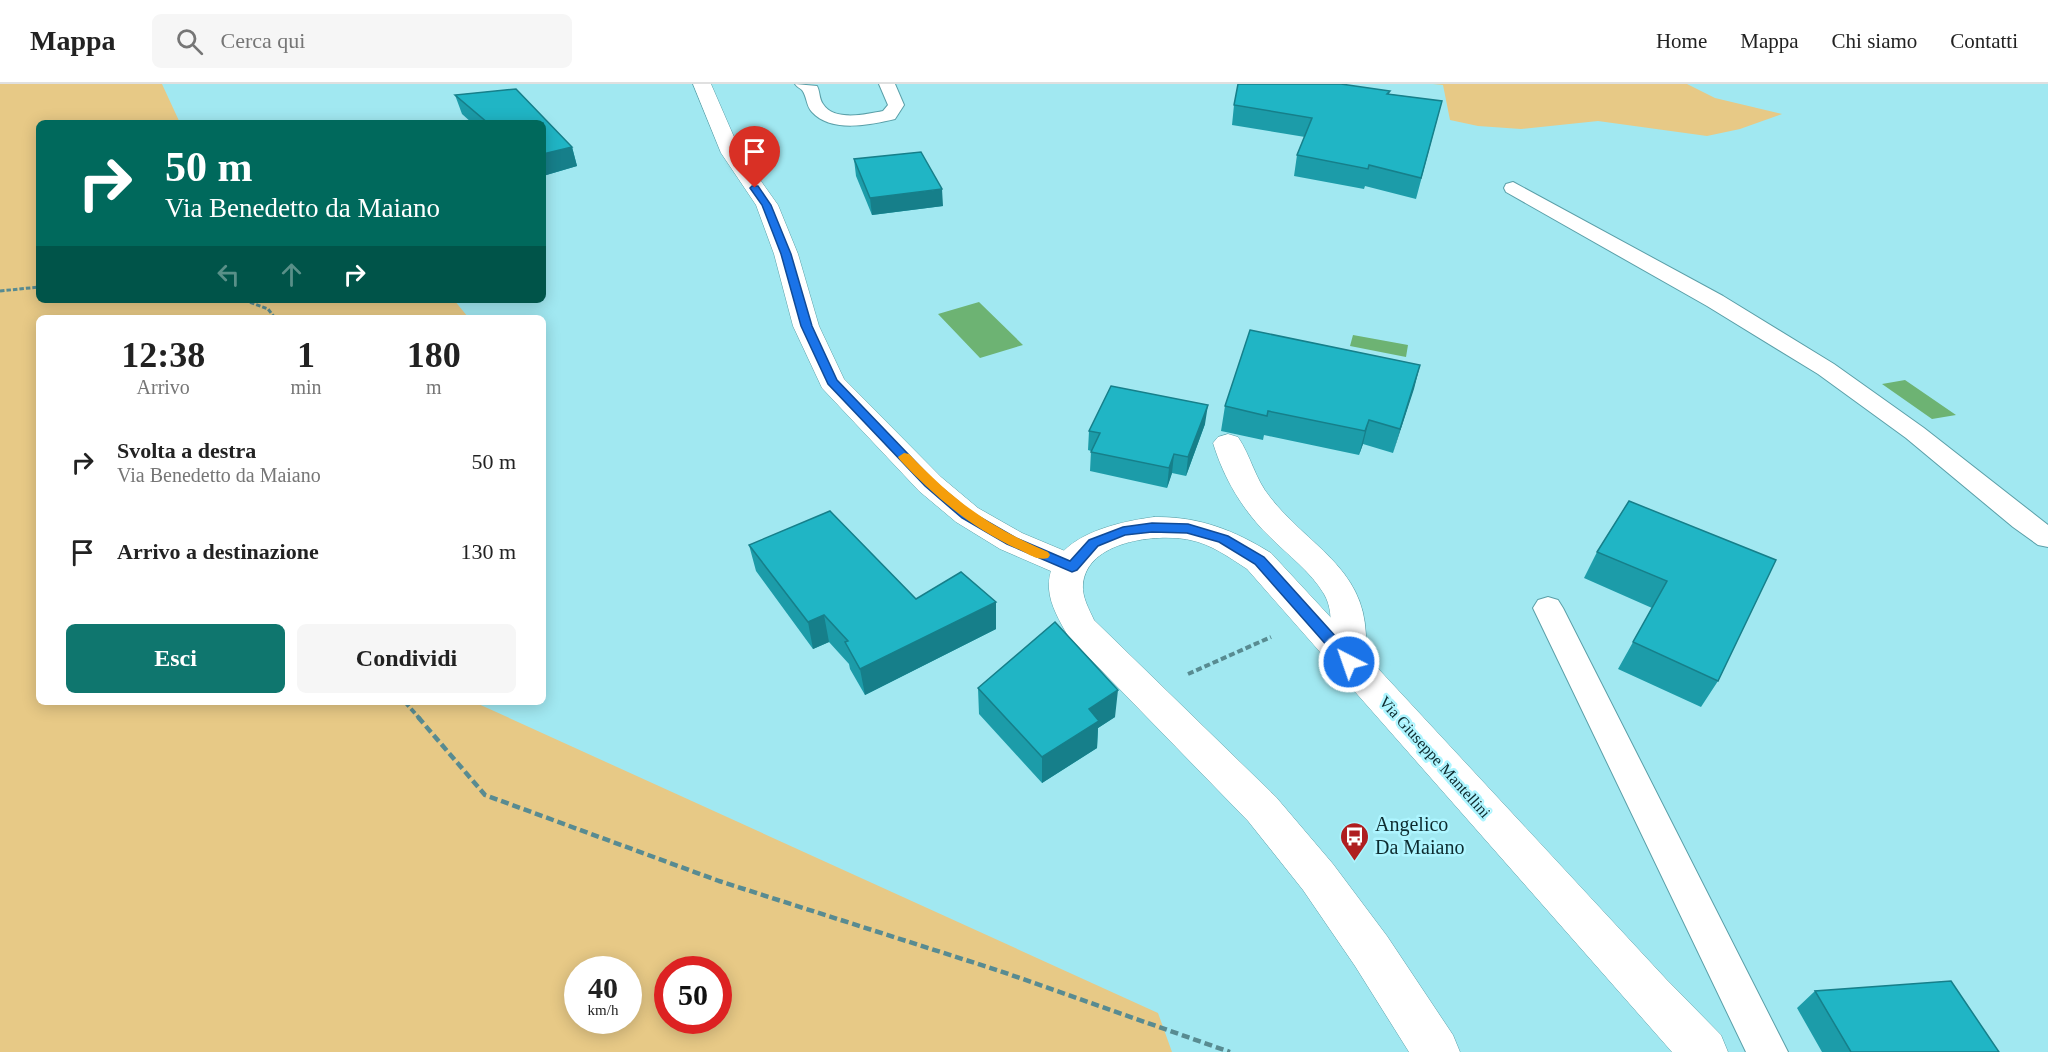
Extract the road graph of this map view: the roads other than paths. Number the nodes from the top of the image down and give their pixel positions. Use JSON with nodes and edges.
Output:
{"nodes":[{"id":1,"x":702,"y":84,"type":"edge"},
{"id":2,"x":802,"y":84,"type":"edge"},
{"id":3,"x":887,"y":84,"type":"edge"},
{"id":4,"x":1513,"y":188,"type":"dead end"},
{"id":5,"x":1228,"y":443,"type":"dead end"},
{"id":6,"x":2048,"y":538,"type":"edge"},
{"id":7,"x":1072,"y":567,"type":"junction"},
{"id":8,"x":1548,"y":608,"type":"dead end"},
{"id":9,"x":1349,"y":662,"type":"junction"},
{"id":10,"x":1436,"y":1052,"type":"edge"},
{"id":11,"x":1704,"y":1052,"type":"edge"},
{"id":12,"x":1767,"y":1052,"type":"edge"}],
"edges":[{"from":1,"to":7,"type":"street"},
{"from":2,"to":3,"type":"lane"},
{"from":4,"to":6,"type":"lane"},
{"from":5,"to":9,"type":"street"},
{"from":7,"to":9,"type":"street","name":"Via Giuseppe Mantellini"},
{"from":7,"to":10,"type":"street"},
{"from":8,"to":12,"type":"lane"},
{"from":9,"to":11,"type":"street","name":"Via Giuseppe Mantellini"}]}
